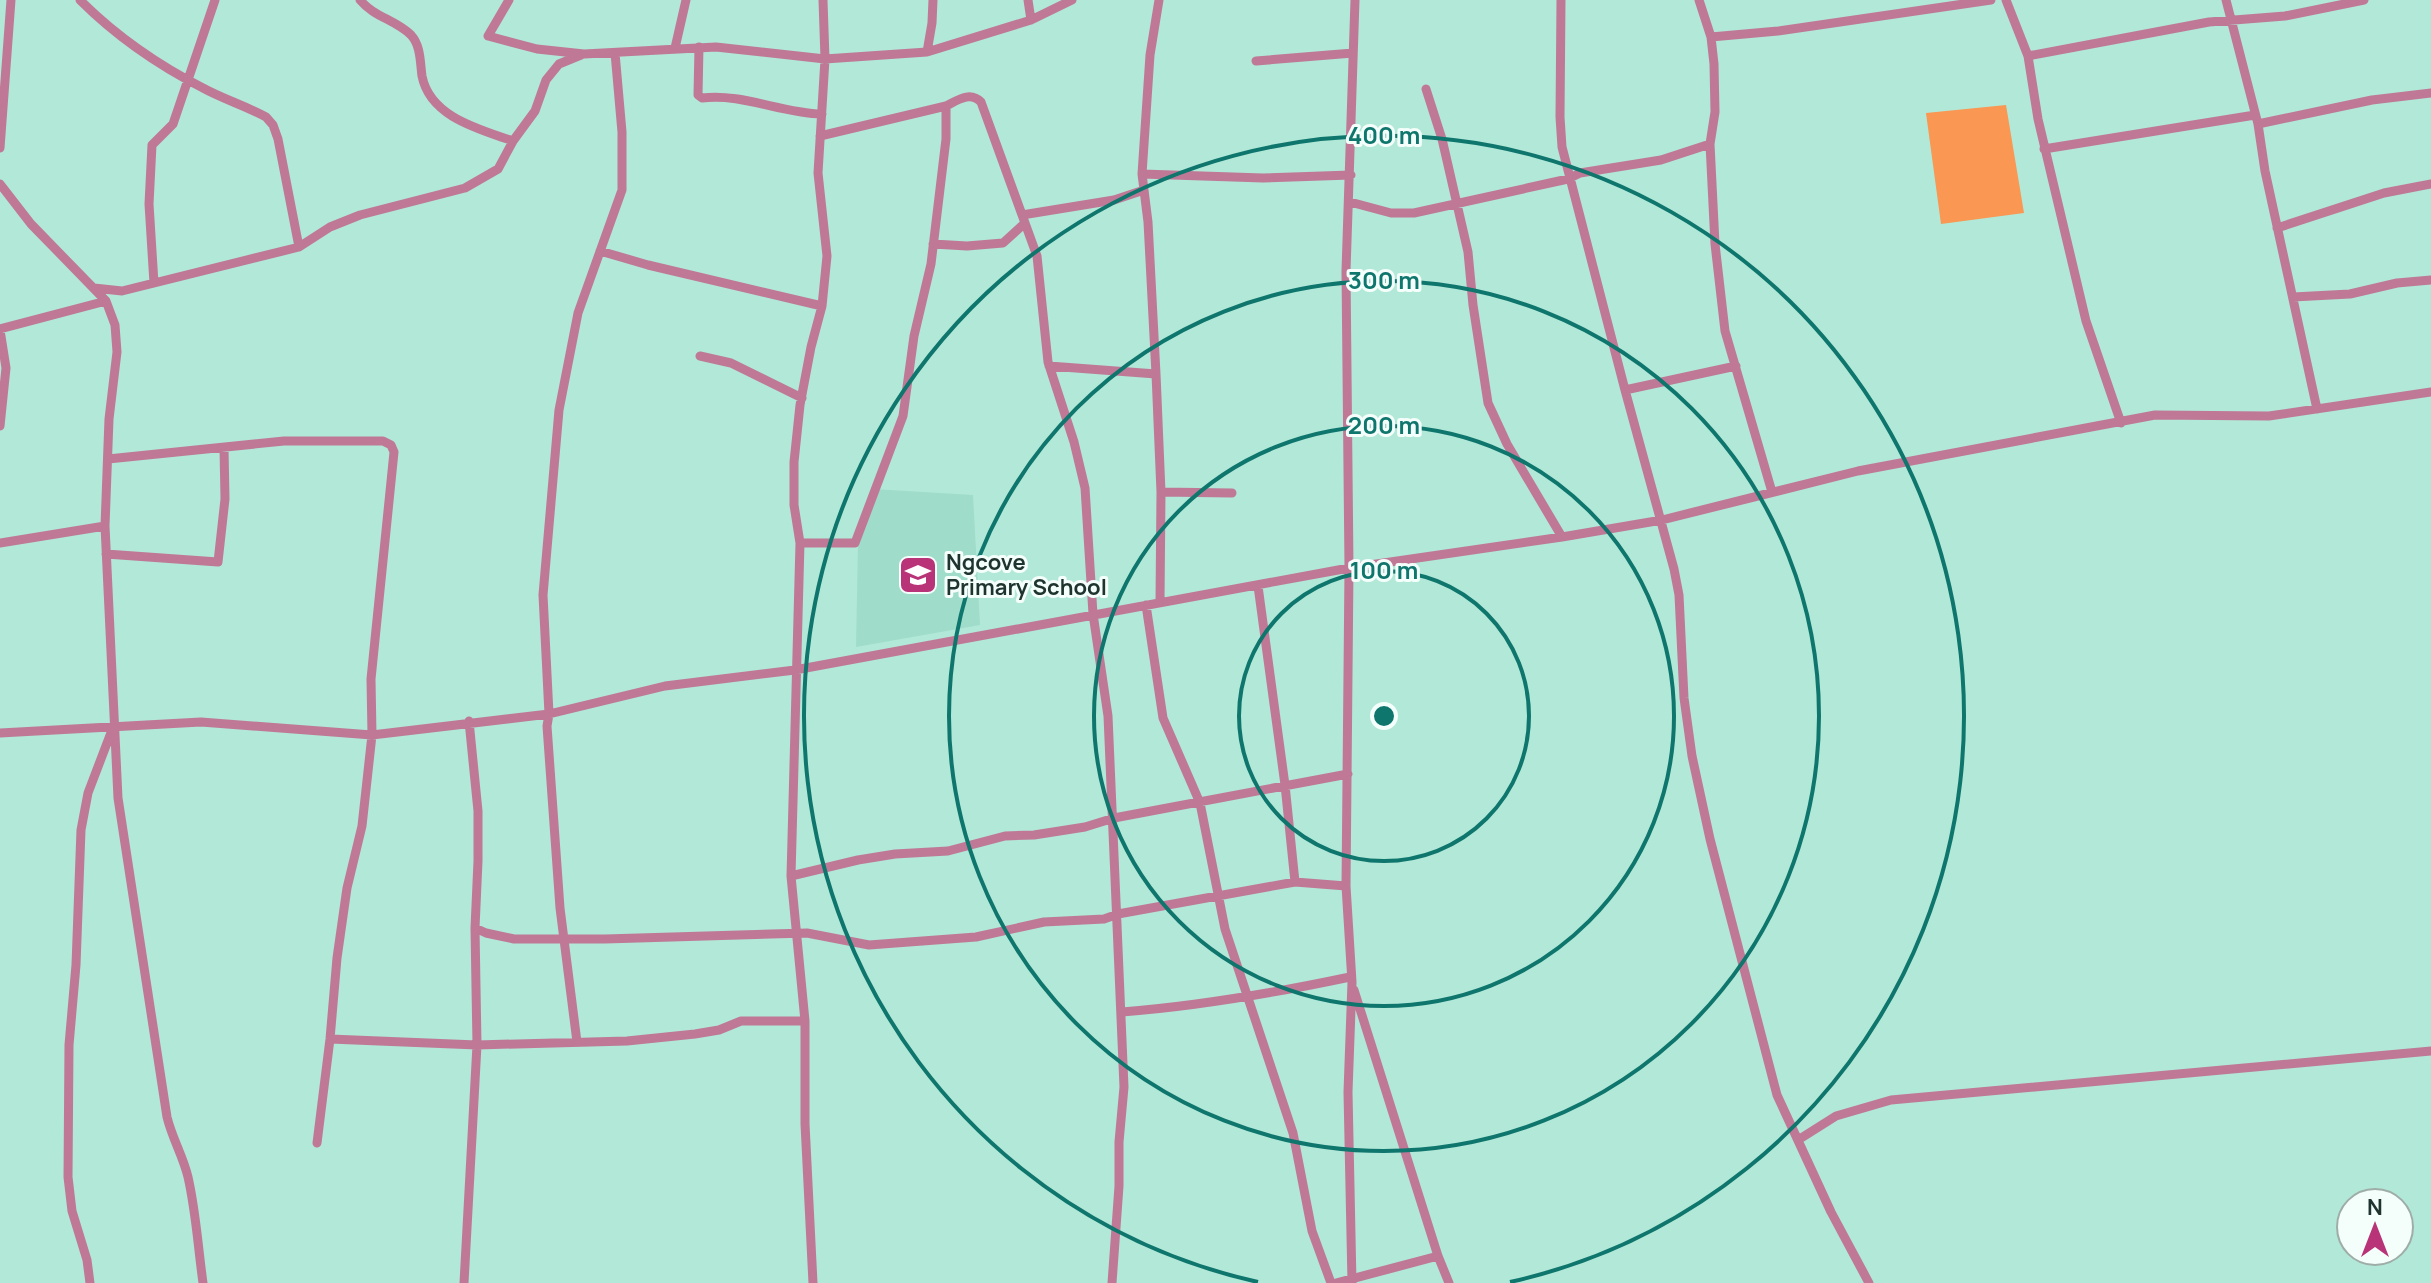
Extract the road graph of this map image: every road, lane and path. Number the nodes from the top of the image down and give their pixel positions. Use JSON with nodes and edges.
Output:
{"nodes":[{"id":1,"x":11,"y":0,"type":"edge"},
{"id":2,"x":80,"y":0,"type":"edge"},
{"id":3,"x":215,"y":0,"type":"edge"},
{"id":4,"x":360,"y":0,"type":"edge"},
{"id":5,"x":509,"y":0,"type":"edge"},
{"id":6,"x":686,"y":0,"type":"edge"},
{"id":7,"x":823,"y":0,"type":"edge"},
{"id":8,"x":933,"y":0,"type":"edge"},
{"id":9,"x":1028,"y":0,"type":"edge"},
{"id":10,"x":1072,"y":0,"type":"edge"},
{"id":11,"x":1159,"y":0,"type":"edge"},
{"id":12,"x":1355,"y":0,"type":"edge"},
{"id":13,"x":1561,"y":0,"type":"edge"},
{"id":14,"x":1699,"y":0,"type":"edge"},
{"id":15,"x":1991,"y":0,"type":"edge"},
{"id":16,"x":2006,"y":0,"type":"edge"},
{"id":17,"x":2226,"y":0,"type":"edge"},
{"id":18,"x":2364,"y":0,"type":"edge"},
{"id":19,"x":1031,"y":20,"type":"junction"},
{"id":20,"x":2230,"y":20,"type":"junction"},
{"id":21,"x":1711,"y":37,"type":"junction"},
{"id":22,"x":699,"y":47,"type":"junction"},
{"id":23,"x":675,"y":48,"type":"junction"},
{"id":24,"x":927,"y":52,"type":"junction"},
{"id":25,"x":615,"y":53,"type":"junction"},
{"id":26,"x":1353,"y":53,"type":"junction"},
{"id":27,"x":584,"y":54,"type":"junction"},
{"id":28,"x":2028,"y":56,"type":"junction"},
{"id":29,"x":825,"y":59,"type":"junction"},
{"id":30,"x":1256,"y":61,"type":"dead end"},
{"id":31,"x":189,"y":81,"type":"junction"},
{"id":32,"x":1426,"y":89,"type":"dead end"},
{"id":33,"x":2431,"y":93,"type":"edge"},
{"id":34,"x":946,"y":106,"type":"junction"},
{"id":35,"x":822,"y":114,"type":"junction"},
{"id":36,"x":2257,"y":120,"type":"junction"},
{"id":37,"x":820,"y":136,"type":"junction"},
{"id":38,"x":513,"y":141,"type":"junction"},
{"id":39,"x":1710,"y":144,"type":"junction"},
{"id":40,"x":0,"y":148,"type":"edge"},
{"id":41,"x":2044,"y":149,"type":"junction"},
{"id":42,"x":1142,"y":174,"type":"junction"},
{"id":43,"x":1351,"y":175,"type":"junction"},
{"id":44,"x":1568,"y":179,"type":"junction"},
{"id":45,"x":0,"y":184,"type":"edge"},
{"id":46,"x":2431,"y":184,"type":"edge"},
{"id":47,"x":1144,"y":190,"type":"junction"},
{"id":48,"x":1350,"y":202,"type":"junction"},
{"id":49,"x":1455,"y":205,"type":"junction"},
{"id":50,"x":1024,"y":219,"type":"junction"},
{"id":51,"x":2277,"y":228,"type":"junction"},
{"id":52,"x":933,"y":244,"type":"junction"},
{"id":53,"x":299,"y":247,"type":"junction"},
{"id":54,"x":600,"y":251,"type":"junction"},
{"id":55,"x":2431,"y":280,"type":"edge"},
{"id":56,"x":154,"y":283,"type":"junction"},
{"id":57,"x":94,"y":288,"type":"junction"},
{"id":58,"x":2293,"y":297,"type":"junction"},
{"id":59,"x":106,"y":301,"type":"junction"},
{"id":60,"x":822,"y":306,"type":"junction"},
{"id":61,"x":0,"y":330,"type":"edge"},
{"id":62,"x":700,"y":356,"type":"dead end"},
{"id":63,"x":1049,"y":366,"type":"junction"},
{"id":64,"x":1736,"y":366,"type":"junction"},
{"id":65,"x":1156,"y":374,"type":"junction"},
{"id":66,"x":1625,"y":390,"type":"junction"},
{"id":67,"x":2431,"y":392,"type":"edge"},
{"id":68,"x":802,"y":398,"type":"junction"},
{"id":69,"x":2317,"y":409,"type":"junction"},
{"id":70,"x":2121,"y":423,"type":"junction"},
{"id":71,"x":0,"y":426,"type":"edge"},
{"id":72,"x":224,"y":448,"type":"junction"},
{"id":73,"x":108,"y":459,"type":"junction"},
{"id":74,"x":1161,"y":492,"type":"junction"},
{"id":75,"x":1772,"y":492,"type":"junction"},
{"id":76,"x":1232,"y":493,"type":"dead end"},
{"id":77,"x":1662,"y":520,"type":"junction"},
{"id":78,"x":105,"y":526,"type":"junction"},
{"id":79,"x":1562,"y":537,"type":"junction"},
{"id":80,"x":0,"y":543,"type":"edge"},
{"id":81,"x":800,"y":543,"type":"junction"},
{"id":82,"x":106,"y":554,"type":"junction"},
{"id":83,"x":1349,"y":568,"type":"junction"},
{"id":84,"x":1258,"y":586,"type":"junction"},
{"id":85,"x":1160,"y":602,"type":"junction"},
{"id":86,"x":1146,"y":605,"type":"junction"},
{"id":87,"x":1093,"y":614,"type":"junction"},
{"id":88,"x":795,"y":670,"type":"junction"},
{"id":89,"x":549,"y":714,"type":"junction"},
{"id":90,"x":469,"y":721,"type":"junction"},
{"id":91,"x":114,"y":727,"type":"junction"},
{"id":92,"x":0,"y":733,"type":"edge"},
{"id":93,"x":372,"y":735,"type":"junction"},
{"id":94,"x":1348,"y":774,"type":"junction"},
{"id":95,"x":1285,"y":785,"type":"junction"},
{"id":96,"x":1200,"y":803,"type":"junction"},
{"id":97,"x":1114,"y":818,"type":"junction"},
{"id":98,"x":791,"y":876,"type":"junction"},
{"id":99,"x":1295,"y":882,"type":"junction"},
{"id":100,"x":1346,"y":886,"type":"junction"},
{"id":101,"x":1219,"y":896,"type":"junction"},
{"id":102,"x":1118,"y":914,"type":"junction"},
{"id":103,"x":475,"y":928,"type":"junction"},
{"id":104,"x":796,"y":935,"type":"junction"},
{"id":105,"x":563,"y":938,"type":"junction"},
{"id":106,"x":1351,"y":980,"type":"junction"},
{"id":107,"x":1247,"y":998,"type":"junction"},
{"id":108,"x":1122,"y":1012,"type":"junction"},
{"id":109,"x":805,"y":1021,"type":"junction"},
{"id":110,"x":330,"y":1039,"type":"junction"},
{"id":111,"x":577,"y":1042,"type":"junction"},
{"id":112,"x":477,"y":1045,"type":"junction"},
{"id":113,"x":2431,"y":1051,"type":"edge"},
{"id":114,"x":1798,"y":1140,"type":"junction"},
{"id":115,"x":317,"y":1143,"type":"dead end"},
{"id":116,"x":1438,"y":1256,"type":"junction"},
{"id":117,"x":1352,"y":1281,"type":"edge"},
{"id":118,"x":90,"y":1283,"type":"edge"},
{"id":119,"x":203,"y":1283,"type":"edge"},
{"id":120,"x":464,"y":1283,"type":"edge"},
{"id":121,"x":813,"y":1283,"type":"edge"},
{"id":122,"x":1112,"y":1283,"type":"edge"},
{"id":123,"x":1334,"y":1283,"type":"edge"},
{"id":124,"x":1449,"y":1283,"type":"edge"},
{"id":125,"x":1869,"y":1283,"type":"edge"}],
"edges":[{"from":1,"to":40,"type":"street"},
{"from":2,"to":31,"type":"street"},
{"from":3,"to":31,"type":"street"},
{"from":4,"to":38,"type":"street"},
{"from":5,"to":27,"type":"street"},
{"from":6,"to":23,"type":"street"},
{"from":7,"to":29,"type":"street"},
{"from":8,"to":24,"type":"street"},
{"from":9,"to":19,"type":"street"},
{"from":10,"to":19,"type":"street"},
{"from":11,"to":42,"type":"street"},
{"from":12,"to":26,"type":"street"},
{"from":13,"to":44,"type":"street"},
{"from":14,"to":21,"type":"street"},
{"from":15,"to":21,"type":"street"},
{"from":16,"to":28,"type":"street"},
{"from":17,"to":20,"type":"street"},
{"from":18,"to":20,"type":"street"},
{"from":19,"to":24,"type":"street"},
{"from":20,"to":28,"type":"street"},
{"from":20,"to":36,"type":"street"},
{"from":21,"to":39,"type":"street"},
{"from":22,"to":23,"type":"street"},
{"from":22,"to":29,"type":"street"},
{"from":22,"to":35,"type":"street"},
{"from":23,"to":25,"type":"street"},
{"from":24,"to":29,"type":"street"},
{"from":25,"to":27,"type":"street"},
{"from":25,"to":54,"type":"street"},
{"from":26,"to":30,"type":"street"},
{"from":26,"to":43,"type":"street"},
{"from":27,"to":38,"type":"street"},
{"from":28,"to":41,"type":"street"},
{"from":29,"to":35,"type":"street"},
{"from":31,"to":53,"type":"street"},
{"from":31,"to":56,"type":"street"},
{"from":32,"to":49,"type":"street"},
{"from":33,"to":36,"type":"street"},
{"from":34,"to":37,"type":"street"},
{"from":34,"to":50,"type":"street"},
{"from":34,"to":52,"type":"street"},
{"from":35,"to":37,"type":"street"},
{"from":36,"to":41,"type":"street"},
{"from":36,"to":51,"type":"street"},
{"from":37,"to":60,"type":"street"},
{"from":38,"to":53,"type":"street"},
{"from":39,"to":44,"type":"street"},
{"from":39,"to":64,"type":"street"},
{"from":41,"to":70,"type":"street"},
{"from":42,"to":43,"type":"street"},
{"from":42,"to":47,"type":"street"},
{"from":43,"to":48,"type":"street"},
{"from":44,"to":49,"type":"street"},
{"from":44,"to":66,"type":"street"},
{"from":45,"to":57,"type":"street"},
{"from":46,"to":51,"type":"street"},
{"from":47,"to":50,"type":"street"},
{"from":47,"to":65,"type":"street"},
{"from":48,"to":49,"type":"street"},
{"from":48,"to":83,"type":"street"},
{"from":49,"to":79,"type":"street"},
{"from":50,"to":52,"type":"street"},
{"from":50,"to":63,"type":"street"},
{"from":51,"to":58,"type":"street"},
{"from":52,"to":81,"type":"street"},
{"from":53,"to":56,"type":"street"},
{"from":54,"to":60,"type":"street"},
{"from":54,"to":89,"type":"street"},
{"from":55,"to":58,"type":"street"},
{"from":56,"to":57,"type":"street"},
{"from":57,"to":59,"type":"street"},
{"from":58,"to":69,"type":"street"},
{"from":59,"to":61,"type":"street"},
{"from":59,"to":73,"type":"street"},
{"from":60,"to":68,"type":"street"},
{"from":61,"to":71,"type":"street"},
{"from":62,"to":68,"type":"street"},
{"from":63,"to":65,"type":"street"},
{"from":63,"to":87,"type":"street"},
{"from":64,"to":66,"type":"street"},
{"from":64,"to":75,"type":"street"},
{"from":65,"to":74,"type":"street"},
{"from":66,"to":77,"type":"street"},
{"from":67,"to":69,"type":"street"},
{"from":68,"to":81,"type":"street"},
{"from":69,"to":70,"type":"street"},
{"from":70,"to":75,"type":"street"},
{"from":72,"to":73,"type":"street"},
{"from":72,"to":82,"type":"street"},
{"from":72,"to":93,"type":"street"},
{"from":73,"to":78,"type":"street"},
{"from":74,"to":76,"type":"street"},
{"from":74,"to":85,"type":"street"},
{"from":75,"to":77,"type":"street"},
{"from":77,"to":79,"type":"street"},
{"from":77,"to":114,"type":"street"},
{"from":78,"to":80,"type":"street"},
{"from":78,"to":82,"type":"street"},
{"from":79,"to":83,"type":"street"},
{"from":81,"to":88,"type":"street"},
{"from":82,"to":91,"type":"street"},
{"from":83,"to":84,"type":"street"},
{"from":83,"to":94,"type":"street"},
{"from":84,"to":85,"type":"street"},
{"from":84,"to":95,"type":"street"},
{"from":85,"to":86,"type":"street"},
{"from":86,"to":87,"type":"street"},
{"from":86,"to":96,"type":"street"},
{"from":87,"to":88,"type":"street"},
{"from":87,"to":97,"type":"street"},
{"from":88,"to":89,"type":"street"},
{"from":88,"to":98,"type":"street"},
{"from":89,"to":90,"type":"street"},
{"from":89,"to":105,"type":"street"},
{"from":90,"to":93,"type":"street"},
{"from":90,"to":103,"type":"street"},
{"from":91,"to":92,"type":"street"},
{"from":91,"to":93,"type":"street"},
{"from":91,"to":118,"type":"street"},
{"from":91,"to":119,"type":"street"},
{"from":93,"to":110,"type":"street"},
{"from":94,"to":95,"type":"street"},
{"from":94,"to":100,"type":"street"},
{"from":95,"to":96,"type":"street"},
{"from":95,"to":99,"type":"street"},
{"from":96,"to":97,"type":"street"},
{"from":96,"to":101,"type":"street"},
{"from":97,"to":98,"type":"street"},
{"from":97,"to":102,"type":"street"},
{"from":98,"to":104,"type":"street"},
{"from":99,"to":100,"type":"street"},
{"from":99,"to":101,"type":"street"},
{"from":100,"to":106,"type":"street"},
{"from":101,"to":102,"type":"street"},
{"from":101,"to":107,"type":"street"},
{"from":102,"to":104,"type":"street"},
{"from":102,"to":108,"type":"street"},
{"from":103,"to":105,"type":"street"},
{"from":103,"to":112,"type":"street"},
{"from":104,"to":105,"type":"street"},
{"from":104,"to":109,"type":"street"},
{"from":105,"to":111,"type":"street"},
{"from":106,"to":107,"type":"street"},
{"from":106,"to":116,"type":"street"},
{"from":106,"to":117,"type":"street"},
{"from":107,"to":108,"type":"street"},
{"from":107,"to":123,"type":"street"},
{"from":108,"to":122,"type":"street"},
{"from":109,"to":111,"type":"street"},
{"from":109,"to":121,"type":"street"},
{"from":110,"to":112,"type":"street"},
{"from":110,"to":115,"type":"street"},
{"from":111,"to":112,"type":"street"},
{"from":112,"to":120,"type":"street"},
{"from":113,"to":114,"type":"street"},
{"from":114,"to":125,"type":"street"},
{"from":116,"to":117,"type":"street"},
{"from":116,"to":124,"type":"street"},
{"from":117,"to":123,"type":"street"}]}
